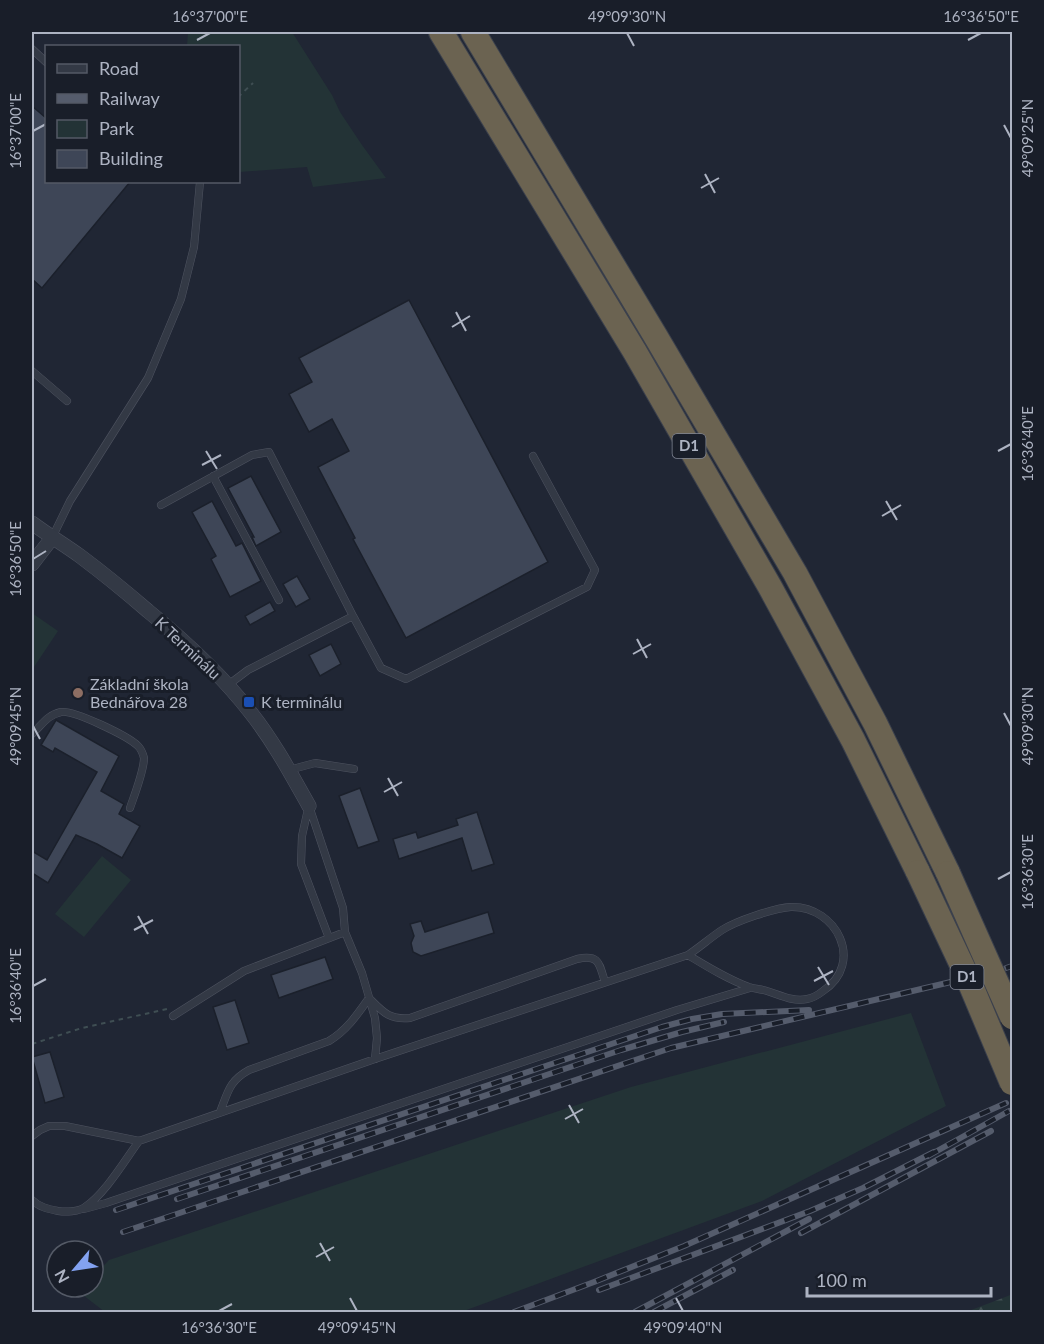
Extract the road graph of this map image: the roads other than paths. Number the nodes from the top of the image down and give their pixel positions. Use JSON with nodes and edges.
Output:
{"nodes":[{"id":1,"x":441,"y":32,"type":"edge"},
{"id":2,"x":473,"y":32,"type":"edge"},
{"id":3,"x":32,"y":49,"type":"edge"},
{"id":4,"x":45,"y":61,"type":"edge"},
{"id":5,"x":200,"y":183,"type":"edge"},
{"id":6,"x":32,"y":371,"type":"edge"},
{"id":7,"x":66,"y":401,"type":"dead end"},
{"id":8,"x":533,"y":456,"type":"dead end"},
{"id":9,"x":213,"y":476,"type":"junction"},
{"id":10,"x":162,"y":505,"type":"dead end"},
{"id":11,"x":32,"y":523,"type":"edge"},
{"id":12,"x":52,"y":538,"type":"junction"},
{"id":13,"x":32,"y":564,"type":"edge"},
{"id":14,"x":279,"y":600,"type":"dead end"},
{"id":15,"x":353,"y":616,"type":"junction"},
{"id":16,"x":228,"y":685,"type":"junction"},
{"id":17,"x":32,"y":734,"type":"edge"},
{"id":18,"x":354,"y":769,"type":"dead end"},
{"id":19,"x":289,"y":770,"type":"junction"},
{"id":20,"x":309,"y":806,"type":"junction"},
{"id":21,"x":130,"y":808,"type":"dead end"},
{"id":22,"x":345,"y":932,"type":"junction"},
{"id":23,"x":329,"y":938,"type":"junction"},
{"id":24,"x":688,"y":955,"type":"junction"},
{"id":25,"x":605,"y":982,"type":"junction"},
{"id":26,"x":750,"y":987,"type":"junction"},
{"id":27,"x":369,"y":998,"type":"junction"},
{"id":28,"x":173,"y":1016,"type":"dead end"},
{"id":29,"x":1012,"y":1017,"type":"edge"},
{"id":30,"x":375,"y":1059,"type":"junction"},
{"id":31,"x":1012,"y":1083,"type":"edge"},
{"id":32,"x":220,"y":1112,"type":"junction"},
{"id":33,"x":32,"y":1136,"type":"edge"},
{"id":34,"x":139,"y":1141,"type":"junction"},
{"id":35,"x":32,"y":1200,"type":"edge"},
{"id":36,"x":84,"y":1209,"type":"junction"}],
"edges":[{"from":1,"to":31,"type":"highway","number":"D1","bridge":true},
{"from":2,"to":29,"type":"highway","number":"D1","bridge":true},
{"from":3,"to":4,"type":"lane"},
{"from":5,"to":12,"type":"lane"},
{"from":6,"to":7,"type":"lane"},
{"from":8,"to":15,"type":"lane"},
{"from":9,"to":10,"type":"lane"},
{"from":9,"to":14,"type":"lane"},
{"from":9,"to":15,"type":"lane"},
{"from":11,"to":12,"type":"street","name":"K Terminálu"},
{"from":12,"to":13,"type":"street"},
{"from":12,"to":16,"type":"street","name":"K Terminálu"},
{"from":15,"to":16,"type":"lane"},
{"from":16,"to":19,"type":"street","name":"K Terminálu"},
{"from":17,"to":21,"type":"lane"},
{"from":18,"to":19,"type":"lane"},
{"from":19,"to":20,"type":"street","name":"K Terminálu"},
{"from":20,"to":22,"type":"lane"},
{"from":20,"to":23,"type":"lane"},
{"from":22,"to":23,"type":"lane"},
{"from":22,"to":27,"type":"lane"},
{"from":23,"to":28,"type":"lane"},
{"from":24,"to":25,"type":"lane"},
{"from":24,"to":26,"type":"lane"},
{"from":24,"to":26,"type":"lane"},
{"from":25,"to":27,"type":"lane"},
{"from":25,"to":30,"type":"lane"},
{"from":26,"to":36,"type":"lane"},
{"from":27,"to":30,"type":"lane"},
{"from":27,"to":32,"type":"lane"},
{"from":30,"to":32,"type":"lane"},
{"from":32,"to":34,"type":"lane"},
{"from":33,"to":34,"type":"lane"},
{"from":34,"to":36,"type":"lane"},
{"from":35,"to":36,"type":"lane"}]}
